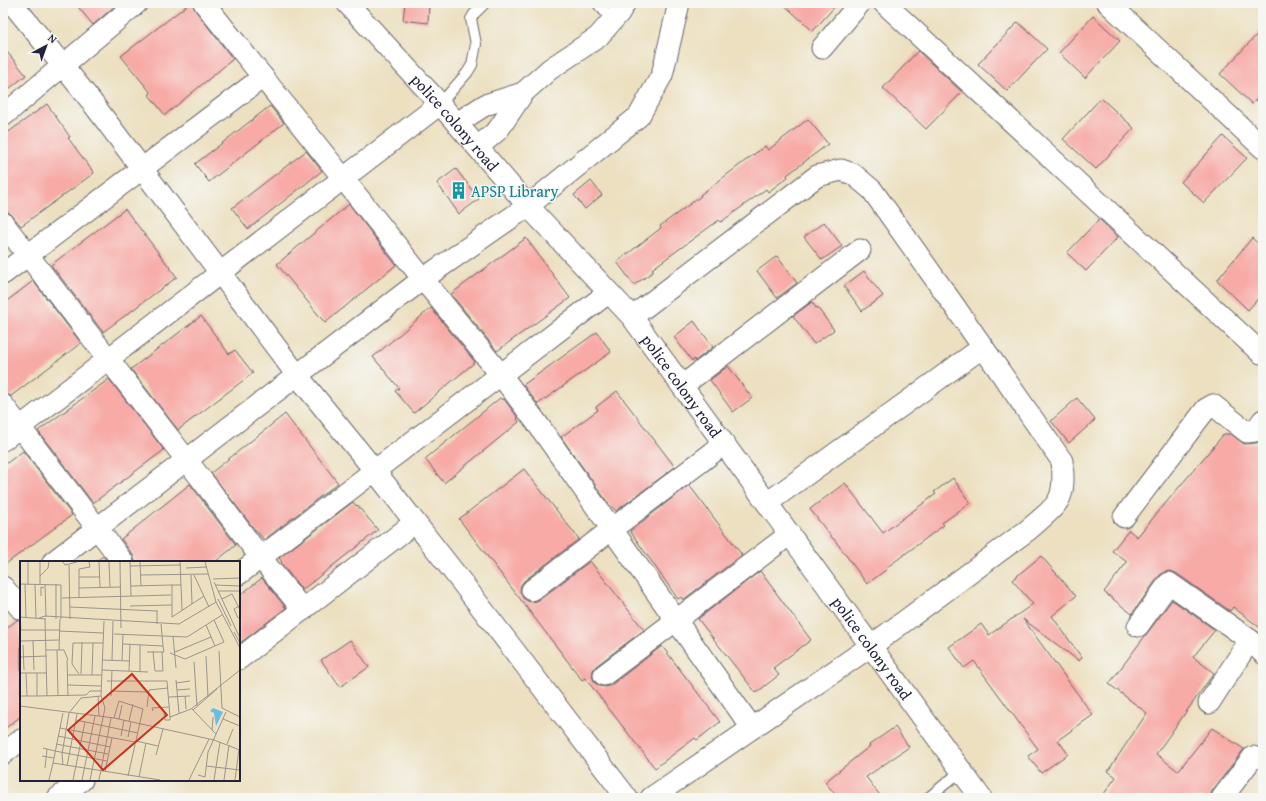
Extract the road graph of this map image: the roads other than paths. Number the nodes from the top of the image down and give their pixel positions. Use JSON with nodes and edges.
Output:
{"nodes":[{"id":1,"x":12,"y":3,"type":"edge"},
{"id":2,"x":137,"y":3,"type":"edge"},
{"id":3,"x":204,"y":3,"type":"edge"},
{"id":4,"x":347,"y":3,"type":"edge"},
{"id":5,"x":485,"y":3,"type":"edge"},
{"id":6,"x":597,"y":3,"type":"edge"},
{"id":7,"x":625,"y":3,"type":"edge"},
{"id":8,"x":679,"y":3,"type":"edge"},
{"id":9,"x":860,"y":3,"type":"edge"},
{"id":10,"x":884,"y":3,"type":"edge"},
{"id":11,"x":1108,"y":3,"type":"edge"},
{"id":12,"x":612,"y":20,"type":"junction"},
{"id":13,"x":822,"y":48,"type":"dead end"},
{"id":14,"x":63,"y":66,"type":"junction"},
{"id":15,"x":263,"y":77,"type":"junction"},
{"id":16,"x":523,"y":93,"type":"junction"},
{"id":17,"x":440,"y":104,"type":"junction"},
{"id":18,"x":3,"y":116,"type":"edge"},
{"id":19,"x":457,"y":123,"type":"junction"},
{"id":20,"x":478,"y":147,"type":"junction"},
{"id":21,"x":1263,"y":148,"type":"edge"},
{"id":22,"x":141,"y":169,"type":"junction"},
{"id":23,"x":343,"y":179,"type":"junction"},
{"id":24,"x":528,"y":206,"type":"junction"},
{"id":25,"x":3,"y":223,"type":"edge"},
{"id":26,"x":860,"y":250,"type":"dead end"},
{"id":27,"x":27,"y":255,"type":"junction"},
{"id":28,"x":3,"y":274,"type":"edge"},
{"id":29,"x":221,"y":274,"type":"junction"},
{"id":30,"x":423,"y":279,"type":"junction"},
{"id":31,"x":608,"y":293,"type":"junction"},
{"id":32,"x":632,"y":317,"type":"junction"},
{"id":33,"x":983,"y":347,"type":"junction"},
{"id":34,"x":1261,"y":353,"type":"dead end"},
{"id":35,"x":109,"y":360,"type":"junction"},
{"id":36,"x":297,"y":375,"type":"junction"},
{"id":37,"x":501,"y":375,"type":"junction"},
{"id":38,"x":682,"y":386,"type":"junction"},
{"id":39,"x":3,"y":405,"type":"edge"},
{"id":40,"x":1263,"y":420,"type":"edge"},
{"id":41,"x":20,"y":427,"type":"junction"},
{"id":42,"x":3,"y":440,"type":"edge"},
{"id":43,"x":724,"y":444,"type":"junction"},
{"id":44,"x":186,"y":459,"type":"junction"},
{"id":45,"x":375,"y":471,"type":"junction"},
{"id":46,"x":767,"y":503,"type":"junction"},
{"id":47,"x":1124,"y":518,"type":"dead end"},
{"id":48,"x":414,"y":523,"type":"junction"},
{"id":49,"x":97,"y":528,"type":"junction"},
{"id":50,"x":612,"y":529,"type":"junction"},
{"id":51,"x":790,"y":534,"type":"junction"},
{"id":52,"x":260,"y":558,"type":"junction"},
{"id":53,"x":54,"y":561,"type":"edge"},
{"id":54,"x":122,"y":561,"type":"edge"},
{"id":55,"x":240,"y":573,"type":"edge"},
{"id":56,"x":532,"y":590,"type":"dead end"},
{"id":57,"x":303,"y":610,"type":"junction"},
{"id":58,"x":676,"y":620,"type":"junction"},
{"id":59,"x":1138,"y":626,"type":"dead end"},
{"id":60,"x":871,"y":646,"type":"junction"},
{"id":61,"x":1256,"y":646,"type":"edge"},
{"id":62,"x":240,"y":658,"type":"edge"},
{"id":63,"x":604,"y":675,"type":"dead end"},
{"id":64,"x":1209,"y":704,"type":"dead end"},
{"id":65,"x":752,"y":728,"type":"junction"},
{"id":66,"x":20,"y":741,"type":"edge"},
{"id":67,"x":3,"y":754,"type":"edge"},
{"id":68,"x":1253,"y":757,"type":"dead end"},
{"id":69,"x":961,"y":772,"type":"junction"},
{"id":70,"x":81,"y":781,"type":"edge"},
{"id":71,"x":655,"y":797,"type":"edge"},
{"id":72,"x":58,"y":798,"type":"edge"},
{"id":73,"x":627,"y":798,"type":"edge"},
{"id":74,"x":928,"y":798,"type":"edge"},
{"id":75,"x":980,"y":798,"type":"edge"},
{"id":76,"x":1222,"y":798,"type":"edge"}],
"edges":[{"from":1,"to":14,"type":"street"},
{"from":2,"to":14,"type":"street"},
{"from":3,"to":15,"type":"street"},
{"from":4,"to":17,"type":"street","name":"police colony road"},
{"from":5,"to":17,"type":"lane"},
{"from":6,"to":12,"type":"lane"},
{"from":7,"to":12,"type":"street"},
{"from":8,"to":24,"type":"street"},
{"from":9,"to":13,"type":"street"},
{"from":10,"to":34,"type":"street"},
{"from":11,"to":21,"type":"street"},
{"from":12,"to":16,"type":"street"},
{"from":14,"to":18,"type":"street"},
{"from":14,"to":22,"type":"street"},
{"from":15,"to":22,"type":"street"},
{"from":15,"to":23,"type":"street"},
{"from":16,"to":19,"type":"street"},
{"from":16,"to":20,"type":"street"},
{"from":17,"to":19,"type":"street","name":"police colony road"},
{"from":17,"to":23,"type":"street"},
{"from":19,"to":20,"type":"street","name":"police colony road"},
{"from":20,"to":24,"type":"street","name":"police colony road"},
{"from":22,"to":27,"type":"street"},
{"from":22,"to":29,"type":"street"},
{"from":23,"to":29,"type":"street"},
{"from":23,"to":30,"type":"street"},
{"from":24,"to":30,"type":"street"},
{"from":24,"to":31,"type":"street","name":"police colony road"},
{"from":25,"to":27,"type":"street"},
{"from":26,"to":38,"type":"street"},
{"from":27,"to":28,"type":"street"},
{"from":27,"to":35,"type":"street"},
{"from":29,"to":35,"type":"street"},
{"from":29,"to":36,"type":"street"},
{"from":30,"to":36,"type":"street"},
{"from":30,"to":37,"type":"street"},
{"from":31,"to":32,"type":"street","name":"police colony road"},
{"from":31,"to":37,"type":"street"},
{"from":32,"to":33,"type":"street"},
{"from":32,"to":38,"type":"street","name":"police colony road"},
{"from":33,"to":46,"type":"street"},
{"from":33,"to":60,"type":"street"},
{"from":35,"to":41,"type":"street"},
{"from":35,"to":44,"type":"street"},
{"from":36,"to":44,"type":"street"},
{"from":36,"to":45,"type":"street"},
{"from":37,"to":45,"type":"street"},
{"from":37,"to":50,"type":"street"},
{"from":38,"to":43,"type":"street","name":"police colony road"},
{"from":39,"to":41,"type":"street"},
{"from":40,"to":47,"type":"street"},
{"from":41,"to":42,"type":"street"},
{"from":41,"to":49,"type":"street"},
{"from":43,"to":46,"type":"street","name":"police colony road"},
{"from":43,"to":50,"type":"street"},
{"from":44,"to":49,"type":"street"},
{"from":44,"to":52,"type":"street"},
{"from":45,"to":48,"type":"street"},
{"from":45,"to":52,"type":"street"},
{"from":46,"to":51,"type":"street","name":"police colony road"},
{"from":48,"to":57,"type":"street"},
{"from":48,"to":73,"type":"street"},
{"from":49,"to":53,"type":"street"},
{"from":49,"to":54,"type":"street"},
{"from":50,"to":56,"type":"street"},
{"from":50,"to":58,"type":"street"},
{"from":51,"to":58,"type":"street"},
{"from":51,"to":60,"type":"street","name":"police colony road"},
{"from":52,"to":55,"type":"street"},
{"from":52,"to":57,"type":"street"},
{"from":57,"to":62,"type":"street"},
{"from":58,"to":63,"type":"street"},
{"from":58,"to":65,"type":"street"},
{"from":59,"to":61,"type":"street"},
{"from":60,"to":65,"type":"street"},
{"from":60,"to":69,"type":"street","name":"police colony road"},
{"from":61,"to":64,"type":"street"},
{"from":65,"to":71,"type":"street"},
{"from":66,"to":67,"type":"street"},
{"from":68,"to":76,"type":"street"},
{"from":69,"to":74,"type":"lane"},
{"from":69,"to":75,"type":"street","name":"police colony road"},
{"from":70,"to":72,"type":"street"}]}
